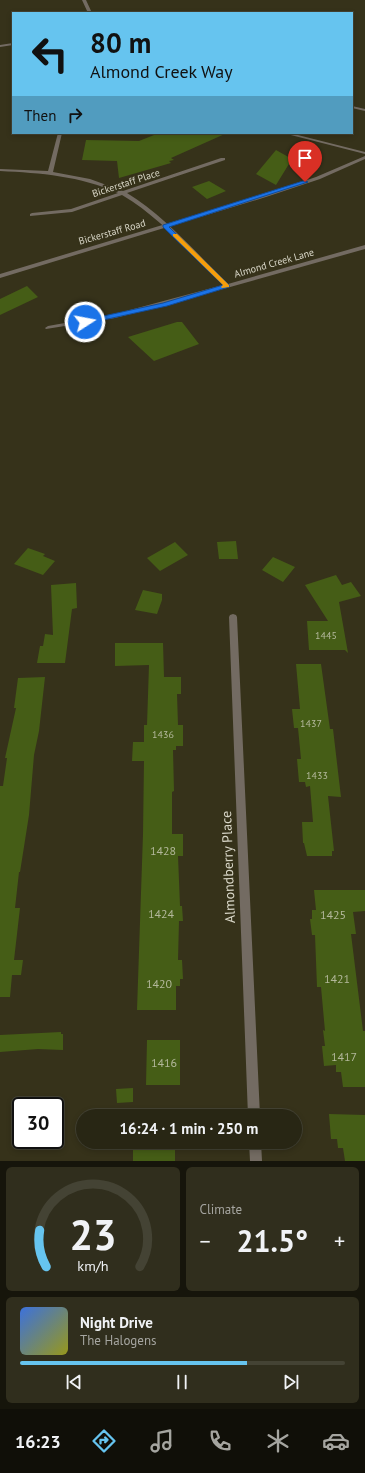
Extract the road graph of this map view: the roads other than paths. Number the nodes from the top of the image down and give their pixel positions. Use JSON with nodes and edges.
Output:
{"nodes":[{"id":1,"x":84,"y":0,"type":"edge"},
{"id":2,"x":90,"y":12,"type":"edge"},
{"id":3,"x":12,"y":44,"type":"edge"},
{"id":4,"x":0,"y":46,"type":"edge"},
{"id":5,"x":353,"y":107,"type":"edge"},
{"id":6,"x":365,"y":110,"type":"edge"},
{"id":7,"x":60,"y":134,"type":"edge"},
{"id":8,"x":289,"y":134,"type":"edge"},
{"id":9,"x":365,"y":153,"type":"edge"},
{"id":10,"x":365,"y":157,"type":"edge"},
{"id":11,"x":223,"y":159,"type":"dead end"},
{"id":12,"x":0,"y":170,"type":"edge"},
{"id":13,"x":50,"y":172,"type":"junction"},
{"id":14,"x":121,"y":194,"type":"junction"},
{"id":15,"x":32,"y":215,"type":"dead end"},
{"id":16,"x":165,"y":226,"type":"junction"},
{"id":17,"x":365,"y":247,"type":"edge"},
{"id":18,"x":0,"y":276,"type":"edge"},
{"id":19,"x":227,"y":286,"type":"junction"},
{"id":20,"x":48,"y":328,"type":"dead end"},
{"id":21,"x":233,"y":617,"type":"dead end"},
{"id":22,"x":254,"y":1109,"type":"edge"},
{"id":23,"x":255,"y":1149,"type":"edge"},
{"id":24,"x":256,"y":1161,"type":"edge"}],
"edges":[{"from":1,"to":2,"type":"street"},
{"from":3,"to":4,"type":"street"},
{"from":5,"to":6,"type":"street"},
{"from":7,"to":13,"type":"street"},
{"from":8,"to":9,"type":"street"},
{"from":10,"to":16,"type":"street","name":"Bickerstaff Road"},
{"from":11,"to":14,"type":"street","name":"Bickerstaff Place"},
{"from":12,"to":13,"type":"street"},
{"from":13,"to":14,"type":"street"},
{"from":14,"to":15,"type":"street","name":"Bickerstaff Place"},
{"from":14,"to":16,"type":"street"},
{"from":16,"to":18,"type":"street","name":"Bickerstaff Road"},
{"from":16,"to":19,"type":"street"},
{"from":17,"to":19,"type":"street","name":"Almond Creek Lane"},
{"from":19,"to":20,"type":"street","name":"Almond Creek Lane"},
{"from":21,"to":22,"type":"street","name":"Almondberry Place"},
{"from":23,"to":24,"type":"street"}]}
